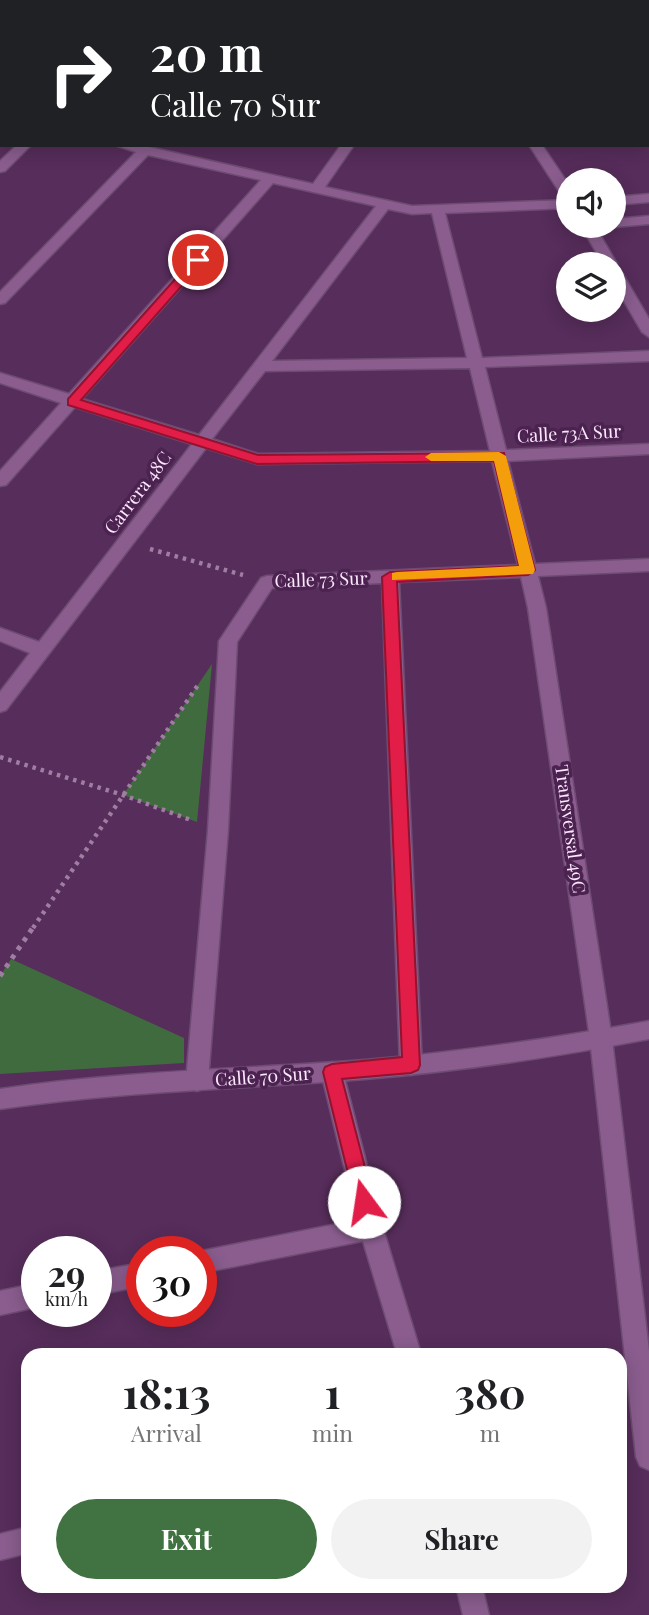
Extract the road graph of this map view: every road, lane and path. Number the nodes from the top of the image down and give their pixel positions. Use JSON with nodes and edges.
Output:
{"nodes":[{"id":1,"x":23,"y":147,"type":"edge"},
{"id":2,"x":129,"y":147,"type":"edge"},
{"id":3,"x":202,"y":147,"type":"edge"},
{"id":4,"x":347,"y":147,"type":"edge"},
{"id":5,"x":536,"y":147,"type":"edge"},
{"id":6,"x":145,"y":151,"type":"junction"},
{"id":7,"x":190,"y":161,"type":"junction"},
{"id":8,"x":0,"y":168,"type":"edge"},
{"id":9,"x":556,"y":176,"type":"edge"},
{"id":10,"x":269,"y":179,"type":"junction"},
{"id":11,"x":316,"y":190,"type":"junction"},
{"id":12,"x":649,"y":198,"type":"edge"},
{"id":13,"x":626,"y":200,"type":"edge"},
{"id":14,"x":556,"y":205,"type":"edge"},
{"id":15,"x":383,"y":206,"type":"junction"},
{"id":16,"x":438,"y":211,"type":"junction"},
{"id":17,"x":649,"y":220,"type":"edge"},
{"id":18,"x":626,"y":222,"type":"edge"},
{"id":19,"x":626,"y":292,"type":"edge"},
{"id":20,"x":0,"y":300,"type":"edge"},
{"id":21,"x":649,"y":332,"type":"edge"},
{"id":22,"x":649,"y":356,"type":"edge"},
{"id":23,"x":476,"y":363,"type":"junction"},
{"id":24,"x":260,"y":366,"type":"junction"},
{"id":25,"x":0,"y":378,"type":"edge"},
{"id":26,"x":73,"y":402,"type":"junction"},
{"id":27,"x":203,"y":440,"type":"junction"},
{"id":28,"x":649,"y":449,"type":"edge"},
{"id":29,"x":499,"y":456,"type":"junction"},
{"id":30,"x":0,"y":481,"type":"edge"},
{"id":31,"x":125,"y":541,"type":"junction"},
{"id":32,"x":649,"y":565,"type":"edge"},
{"id":33,"x":528,"y":570,"type":"junction"},
{"id":34,"x":390,"y":577,"type":"junction"},
{"id":35,"x":267,"y":582,"type":"junction"},
{"id":36,"x":0,"y":634,"type":"edge"},
{"id":37,"x":228,"y":640,"type":"junction"},
{"id":38,"x":42,"y":650,"type":"junction"},
{"id":39,"x":0,"y":705,"type":"edge"},
{"id":40,"x":0,"y":757,"type":"edge"},
{"id":41,"x":123,"y":795,"type":"junction"},
{"id":42,"x":218,"y":830,"type":"junction"},
{"id":43,"x":0,"y":976,"type":"edge"},
{"id":44,"x":649,"y":1030,"type":"edge"},
{"id":45,"x":601,"y":1039,"type":"junction"},
{"id":46,"x":411,"y":1065,"type":"junction"},
{"id":47,"x":332,"y":1072,"type":"junction"},
{"id":48,"x":197,"y":1081,"type":"junction"},
{"id":49,"x":0,"y":1099,"type":"edge"},
{"id":50,"x":371,"y":1228,"type":"junction"},
{"id":51,"x":217,"y":1259,"type":"edge"},
{"id":52,"x":21,"y":1298,"type":"edge"},
{"id":53,"x":0,"y":1303,"type":"edge"},
{"id":54,"x":407,"y":1348,"type":"edge"},
{"id":55,"x":649,"y":1457,"type":"edge"},
{"id":56,"x":21,"y":1542,"type":"edge"},
{"id":57,"x":0,"y":1547,"type":"edge"},
{"id":58,"x":471,"y":1593,"type":"edge"},
{"id":59,"x":476,"y":1615,"type":"edge"}],
"edges":[{"from":1,"to":8,"type":"street"},
{"from":2,"to":6,"type":"street"},
{"from":3,"to":7,"type":"street"},
{"from":4,"to":11,"type":"street"},
{"from":5,"to":9,"type":"street"},
{"from":6,"to":7,"type":"street"},
{"from":6,"to":20,"type":"street"},
{"from":7,"to":10,"type":"street"},
{"from":10,"to":11,"type":"street"},
{"from":10,"to":26,"type":"street"},
{"from":11,"to":15,"type":"street"},
{"from":12,"to":13,"type":"street"},
{"from":14,"to":16,"type":"street"},
{"from":15,"to":16,"type":"street"},
{"from":15,"to":24,"type":"street","name":"Carrera 48C"},
{"from":16,"to":23,"type":"street","name":"Transversal 49C"},
{"from":17,"to":18,"type":"street"},
{"from":19,"to":21,"type":"street"},
{"from":22,"to":23,"type":"street"},
{"from":23,"to":24,"type":"street"},
{"from":23,"to":29,"type":"street","name":"Transversal 49C"},
{"from":24,"to":27,"type":"street","name":"Carrera 48C"},
{"from":25,"to":26,"type":"street","name":"Calle 73A Sur"},
{"from":26,"to":27,"type":"street","name":"Calle 73A Sur"},
{"from":26,"to":30,"type":"street"},
{"from":27,"to":29,"type":"street","name":"Calle 73A Sur"},
{"from":27,"to":31,"type":"street","name":"Carrera 48C"},
{"from":28,"to":29,"type":"street","name":"Calle 73A Sur"},
{"from":29,"to":33,"type":"street","name":"Transversal 49C"},
{"from":31,"to":35,"type":"path","name":"Calle 73 Sur"},
{"from":31,"to":38,"type":"street","name":"Carrera 48C"},
{"from":32,"to":33,"type":"street","name":"Calle 73 Sur"},
{"from":33,"to":34,"type":"street","name":"Calle 73 Sur"},
{"from":33,"to":45,"type":"street","name":"Transversal 49C"},
{"from":34,"to":35,"type":"street","name":"Calle 73 Sur"},
{"from":34,"to":46,"type":"street"},
{"from":35,"to":37,"type":"street"},
{"from":36,"to":38,"type":"street"},
{"from":37,"to":41,"type":"path"},
{"from":37,"to":42,"type":"street"},
{"from":38,"to":39,"type":"street","name":"Carrera 48C"},
{"from":40,"to":41,"type":"path"},
{"from":41,"to":42,"type":"path"},
{"from":41,"to":43,"type":"path"},
{"from":42,"to":48,"type":"street"},
{"from":44,"to":45,"type":"street","name":"Calle 70 Sur"},
{"from":45,"to":46,"type":"street","name":"Calle 70 Sur"},
{"from":45,"to":55,"type":"street","name":"Transversal 49C"},
{"from":46,"to":47,"type":"street","name":"Calle 70 Sur"},
{"from":47,"to":48,"type":"street","name":"Calle 70 Sur"},
{"from":47,"to":50,"type":"street"},
{"from":48,"to":49,"type":"street","name":"Calle 70 Sur"},
{"from":50,"to":51,"type":"street"},
{"from":50,"to":54,"type":"street"},
{"from":52,"to":53,"type":"street"},
{"from":56,"to":57,"type":"street"},
{"from":58,"to":59,"type":"street"}]}
